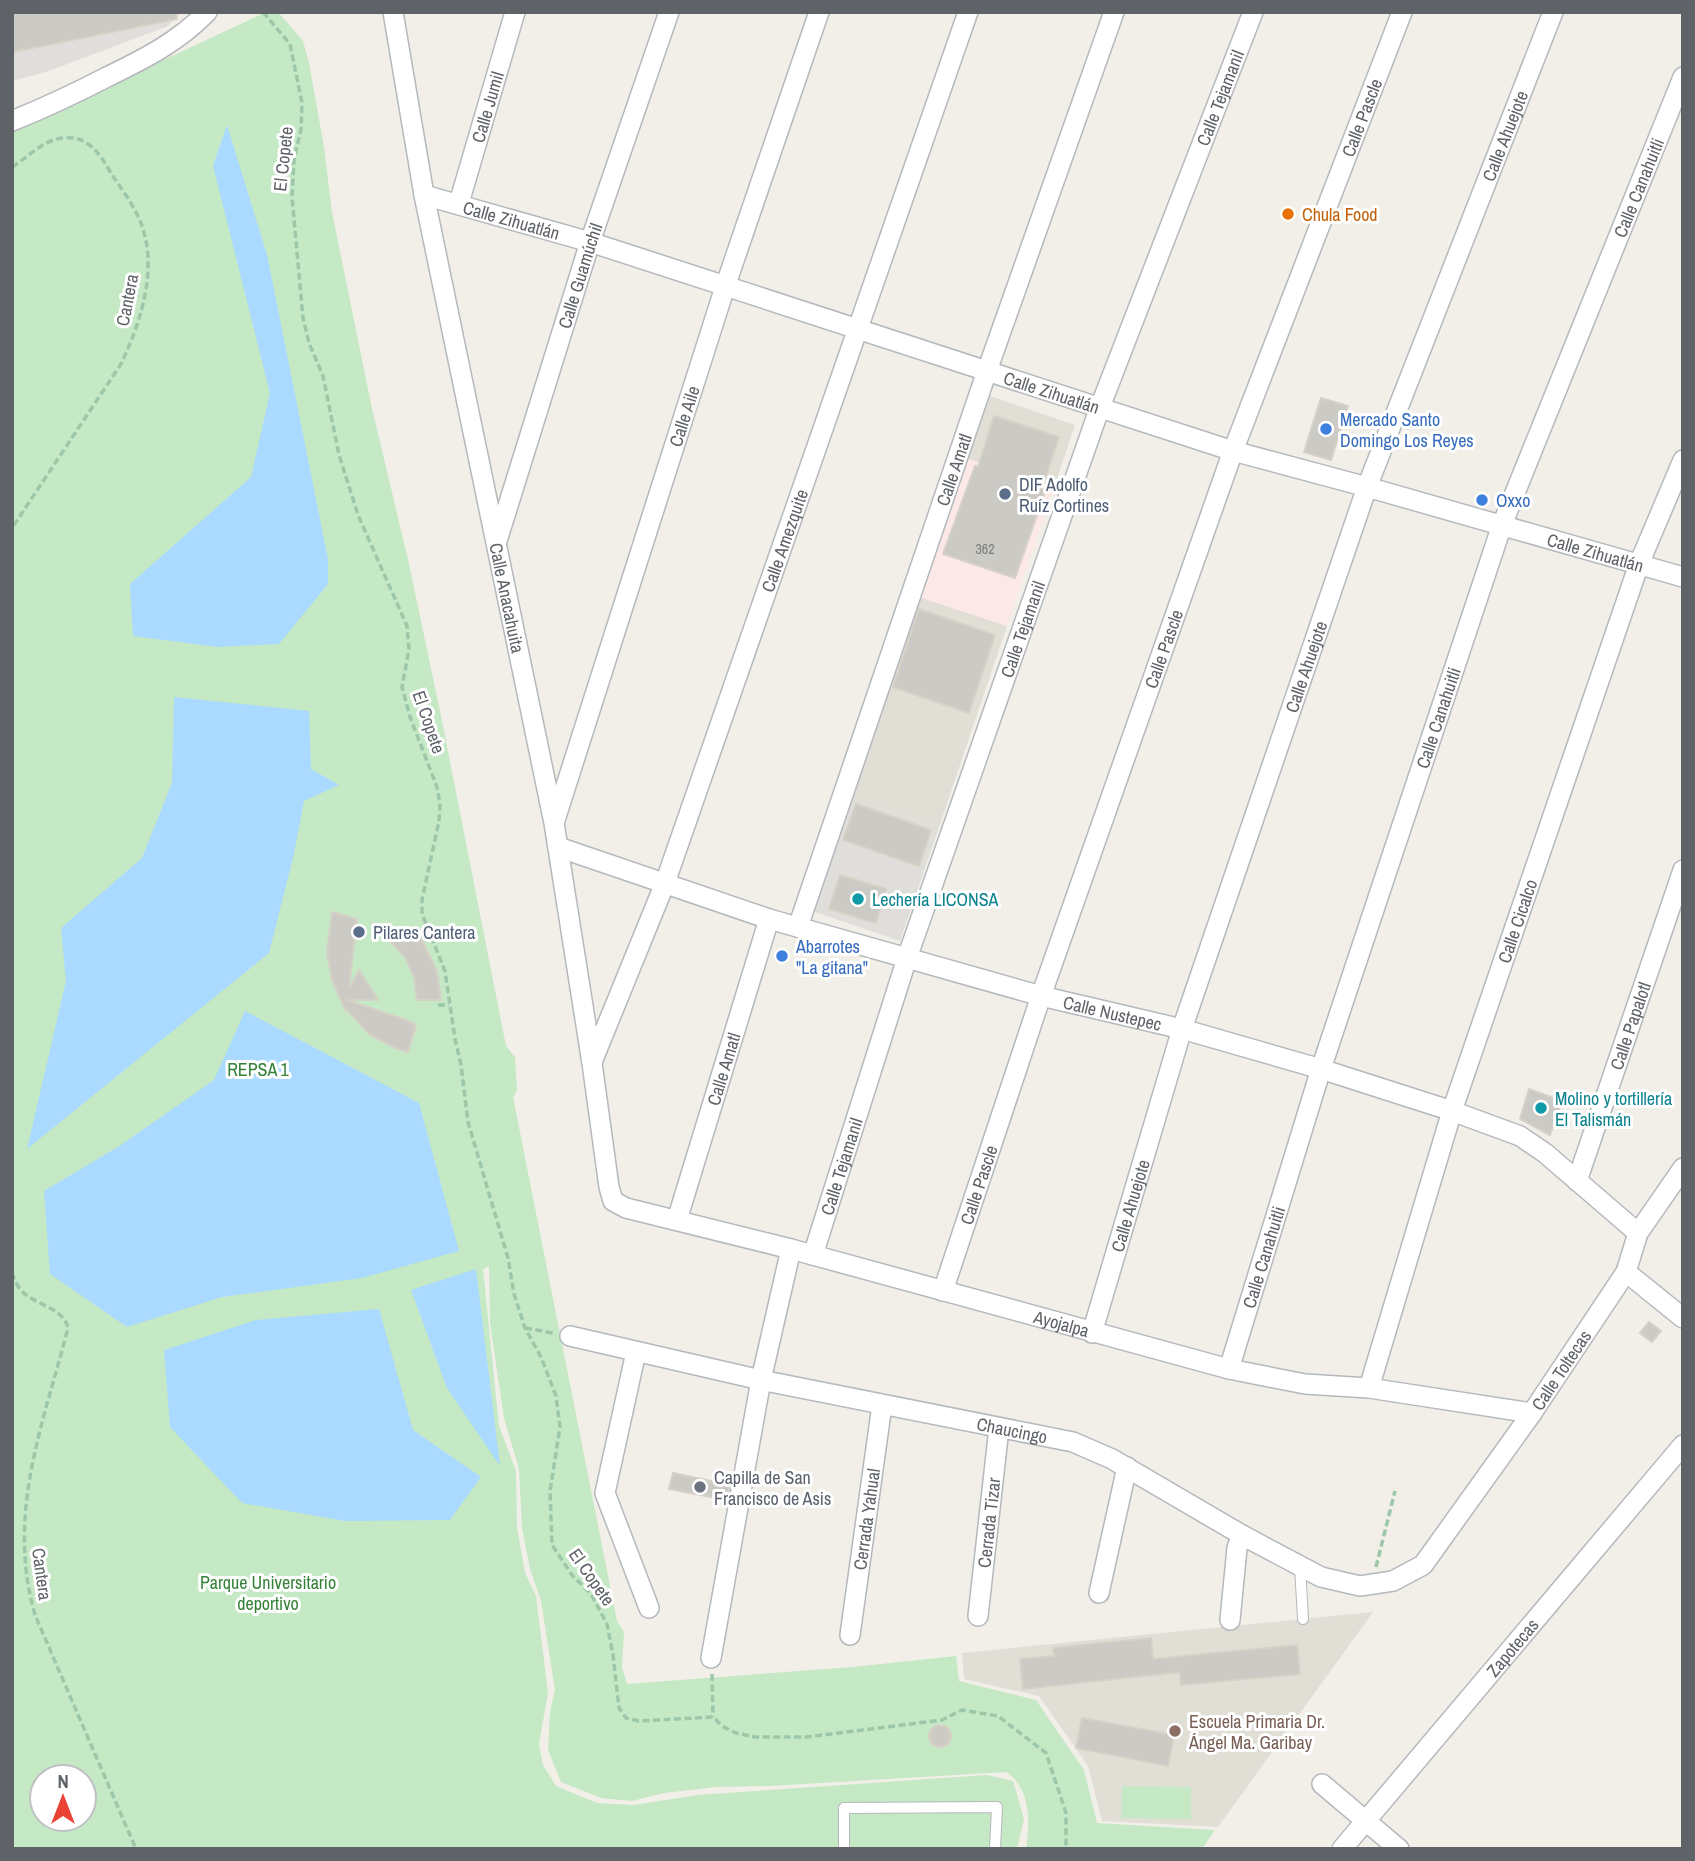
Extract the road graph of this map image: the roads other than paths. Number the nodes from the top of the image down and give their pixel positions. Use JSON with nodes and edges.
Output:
{"nodes":[{"id":1,"x":207,"y":12,"type":"edge"},
{"id":2,"x":393,"y":12,"type":"edge"},
{"id":3,"x":515,"y":12,"type":"edge"},
{"id":4,"x":669,"y":12,"type":"edge"},
{"id":5,"x":819,"y":12,"type":"edge"},
{"id":6,"x":968,"y":12,"type":"edge"},
{"id":7,"x":1114,"y":12,"type":"edge"},
{"id":8,"x":1252,"y":12,"type":"edge"},
{"id":9,"x":1402,"y":12,"type":"edge"},
{"id":10,"x":1553,"y":12,"type":"edge"},
{"id":11,"x":1683,"y":77,"type":"edge"},
{"id":12,"x":12,"y":121,"type":"edge"},
{"id":13,"x":424,"y":195,"type":"junction"},
{"id":14,"x":458,"y":203,"type":"junction"},
{"id":15,"x":590,"y":242,"type":"junction"},
{"id":16,"x":725,"y":287,"type":"junction"},
{"id":17,"x":859,"y":329,"type":"junction"},
{"id":18,"x":987,"y":371,"type":"junction"},
{"id":19,"x":1100,"y":407,"type":"junction"},
{"id":20,"x":1233,"y":451,"type":"junction"},
{"id":21,"x":1683,"y":460,"type":"edge"},
{"id":22,"x":1367,"y":487,"type":"junction"},
{"id":23,"x":1502,"y":525,"type":"junction"},
{"id":24,"x":496,"y":542,"type":"junction"},
{"id":25,"x":1639,"y":564,"type":"junction"},
{"id":26,"x":1683,"y":577,"type":"edge"},
{"id":27,"x":554,"y":823,"type":"junction"},
{"id":28,"x":558,"y":847,"type":"junction"},
{"id":29,"x":1683,"y":870,"type":"edge"},
{"id":30,"x":665,"y":883,"type":"junction"},
{"id":31,"x":769,"y":919,"type":"junction"},
{"id":32,"x":797,"y":927,"type":"junction"},
{"id":33,"x":907,"y":958,"type":"junction"},
{"id":34,"x":1041,"y":996,"type":"junction"},
{"id":35,"x":1182,"y":1029,"type":"junction"},
{"id":36,"x":592,"y":1063,"type":"junction"},
{"id":37,"x":1321,"y":1069,"type":"junction"},
{"id":38,"x":1452,"y":1111,"type":"junction"},
{"id":39,"x":1683,"y":1168,"type":"edge"},
{"id":40,"x":1577,"y":1181,"type":"junction"},
{"id":41,"x":608,"y":1187,"type":"joint"},
{"id":42,"x":677,"y":1220,"type":"junction"},
{"id":43,"x":1638,"y":1233,"type":"junction"},
{"id":44,"x":791,"y":1249,"type":"junction"},
{"id":45,"x":813,"y":1255,"type":"junction"},
{"id":46,"x":1626,"y":1272,"type":"junction"},
{"id":47,"x":943,"y":1291,"type":"junction"},
{"id":48,"x":1683,"y":1318,"type":"edge"},
{"id":49,"x":1092,"y":1333,"type":"junction"},
{"id":50,"x":570,"y":1336,"type":"road end"},
{"id":51,"x":636,"y":1352,"type":"junction"},
{"id":52,"x":1229,"y":1369,"type":"junction"},
{"id":53,"x":761,"y":1380,"type":"junction"},
{"id":54,"x":1369,"y":1388,"type":"junction"},
{"id":55,"x":882,"y":1405,"type":"junction"},
{"id":56,"x":1532,"y":1413,"type":"junction"},
{"id":57,"x":999,"y":1428,"type":"junction"},
{"id":58,"x":1683,"y":1445,"type":"edge"},
{"id":59,"x":1127,"y":1467,"type":"junction"},
{"id":60,"x":1242,"y":1535,"type":"junction"},
{"id":61,"x":1423,"y":1565,"type":"joint"},
{"id":62,"x":1300,"y":1566,"type":"junction"},
{"id":63,"x":1100,"y":1593,"type":"dead end"},
{"id":64,"x":649,"y":1608,"type":"dead end"},
{"id":65,"x":978,"y":1616,"type":"dead end"},
{"id":66,"x":1303,"y":1619,"type":"dead end"},
{"id":67,"x":1230,"y":1620,"type":"dead end"},
{"id":68,"x":850,"y":1635,"type":"dead end"},
{"id":69,"x":712,"y":1658,"type":"road end"},
{"id":70,"x":1322,"y":1784,"type":"dead end"},
{"id":71,"x":1365,"y":1821,"type":"junction"},
{"id":72,"x":844,"y":1849,"type":"edge"},
{"id":73,"x":995,"y":1849,"type":"edge"},
{"id":74,"x":1342,"y":1849,"type":"edge"},
{"id":75,"x":1399,"y":1849,"type":"edge"}],
"edges":[{"from":1,"to":12,"type":"street"},
{"from":2,"to":13,"type":"street","name":"Calle Anacahuita"},
{"from":3,"to":14,"type":"street","name":"Calle Jumil"},
{"from":4,"to":15,"type":"street","name":"Calle Guamúchil"},
{"from":5,"to":16,"type":"street","name":"Calle Aile"},
{"from":6,"to":17,"type":"street","name":"Calle Amezquite"},
{"from":7,"to":18,"type":"street","name":"Calle Amatl"},
{"from":8,"to":19,"type":"street","name":"Calle Tejamanil"},
{"from":9,"to":20,"type":"street","name":"Calle Pascle"},
{"from":10,"to":22,"type":"street","name":"Calle Ahuejote"},
{"from":11,"to":23,"type":"street","name":"Calle Canahuitli"},
{"from":13,"to":14,"type":"street","name":"Calle Zihuatlán"},
{"from":13,"to":24,"type":"street","name":"Calle Anacahuita"},
{"from":14,"to":15,"type":"street","name":"Calle Zihuatlán"},
{"from":15,"to":16,"type":"street","name":"Calle Zihuatlán"},
{"from":15,"to":24,"type":"street","name":"Calle Guamúchil"},
{"from":16,"to":17,"type":"street","name":"Calle Zihuatlán"},
{"from":16,"to":27,"type":"street","name":"Calle Aile"},
{"from":17,"to":18,"type":"street","name":"Calle Zihuatlán"},
{"from":17,"to":30,"type":"street","name":"Calle Amezquite"},
{"from":18,"to":19,"type":"street","name":"Calle Zihuatlán"},
{"from":18,"to":32,"type":"street","name":"Calle Amatl"},
{"from":19,"to":20,"type":"street","name":"Calle Zihuatlán"},
{"from":19,"to":33,"type":"street","name":"Calle Tejamanil"},
{"from":20,"to":22,"type":"street","name":"Calle Zihuatlán"},
{"from":20,"to":34,"type":"street","name":"Calle Pascle"},
{"from":21,"to":25,"type":"street","name":"Calle Cicalco"},
{"from":22,"to":23,"type":"street","name":"Calle Zihuatlán"},
{"from":22,"to":35,"type":"street","name":"Calle Ahuejote"},
{"from":23,"to":25,"type":"street","name":"Calle Zihuatlán"},
{"from":23,"to":37,"type":"street","name":"Calle Canahuitli"},
{"from":24,"to":27,"type":"street","name":"Calle Anacahuita"},
{"from":25,"to":26,"type":"street","name":"Calle Zihuatlán"},
{"from":25,"to":38,"type":"street","name":"Calle Cicalco"},
{"from":27,"to":28,"type":"street","name":"Calle Anacahuita"},
{"from":28,"to":30,"type":"street","name":"Calle Nustepec"},
{"from":28,"to":36,"type":"street","name":"Calle Anacahuita"},
{"from":29,"to":40,"type":"street","name":"Calle Papalotl"},
{"from":30,"to":31,"type":"street","name":"Calle Nustepec"},
{"from":30,"to":36,"type":"street","name":"Calle Amezquite"},
{"from":31,"to":32,"type":"street","name":"Calle Nustepec"},
{"from":31,"to":42,"type":"street","name":"Calle Amatl"},
{"from":32,"to":33,"type":"street","name":"Calle Nustepec"},
{"from":33,"to":34,"type":"street","name":"Calle Nustepec"},
{"from":33,"to":45,"type":"street","name":"Calle Tejamanil"},
{"from":34,"to":35,"type":"street","name":"Calle Nustepec"},
{"from":34,"to":47,"type":"street","name":"Calle Pascle"},
{"from":35,"to":37,"type":"street","name":"Calle Nustepec"},
{"from":35,"to":49,"type":"street","name":"Calle Ahuejote"},
{"from":36,"to":41,"type":"street","name":"Calle Anacahuita"},
{"from":37,"to":38,"type":"street","name":"Calle Nustepec"},
{"from":37,"to":52,"type":"street","name":"Calle Canahuitli"},
{"from":38,"to":40,"type":"street","name":"Calle Nustepec"},
{"from":38,"to":54,"type":"street","name":"Calle Cicalco"},
{"from":39,"to":43,"type":"street","name":"Calle Toltecas"},
{"from":40,"to":43,"type":"street","name":"Calle Nustepec"},
{"from":41,"to":42,"type":"street","name":"Ayojalpa"},
{"from":42,"to":44,"type":"street","name":"Ayojalpa"},
{"from":43,"to":46,"type":"street","name":"Calle Toltecas"},
{"from":44,"to":45,"type":"street","name":"Ayojalpa"},
{"from":44,"to":53,"type":"street"},
{"from":45,"to":47,"type":"street","name":"Ayojalpa"},
{"from":46,"to":48,"type":"street"},
{"from":46,"to":56,"type":"street","name":"Calle Toltecas"},
{"from":47,"to":49,"type":"street","name":"Ayojalpa"},
{"from":49,"to":52,"type":"street","name":"Ayojalpa"},
{"from":50,"to":51,"type":"street","name":"Chaucingo"},
{"from":51,"to":53,"type":"street","name":"Chaucingo"},
{"from":51,"to":64,"type":"street"},
{"from":52,"to":54,"type":"street","name":"Ayojalpa"},
{"from":53,"to":55,"type":"street","name":"Chaucingo"},
{"from":53,"to":69,"type":"street"},
{"from":54,"to":56,"type":"street","name":"Ayojalpa"},
{"from":55,"to":57,"type":"street","name":"Chaucingo"},
{"from":55,"to":68,"type":"street","name":"Cerrada Yahual"},
{"from":56,"to":61,"type":"street","name":"Calle Toltecas"},
{"from":57,"to":59,"type":"street","name":"Chaucingo"},
{"from":57,"to":65,"type":"street","name":"Cerrada Tizar"},
{"from":58,"to":71,"type":"street","name":"Zapotecas"},
{"from":59,"to":60,"type":"street","name":"Chaucingo"},
{"from":59,"to":63,"type":"street"},
{"from":60,"to":62,"type":"street","name":"Chaucingo"},
{"from":60,"to":67,"type":"street"},
{"from":61,"to":62,"type":"street","name":"Chaucingo"},
{"from":62,"to":66,"type":"lane"},
{"from":70,"to":71,"type":"street"},
{"from":71,"to":74,"type":"street","name":"Zapotecas"},
{"from":71,"to":75,"type":"street"},
{"from":72,"to":73,"type":"lane"}]}
